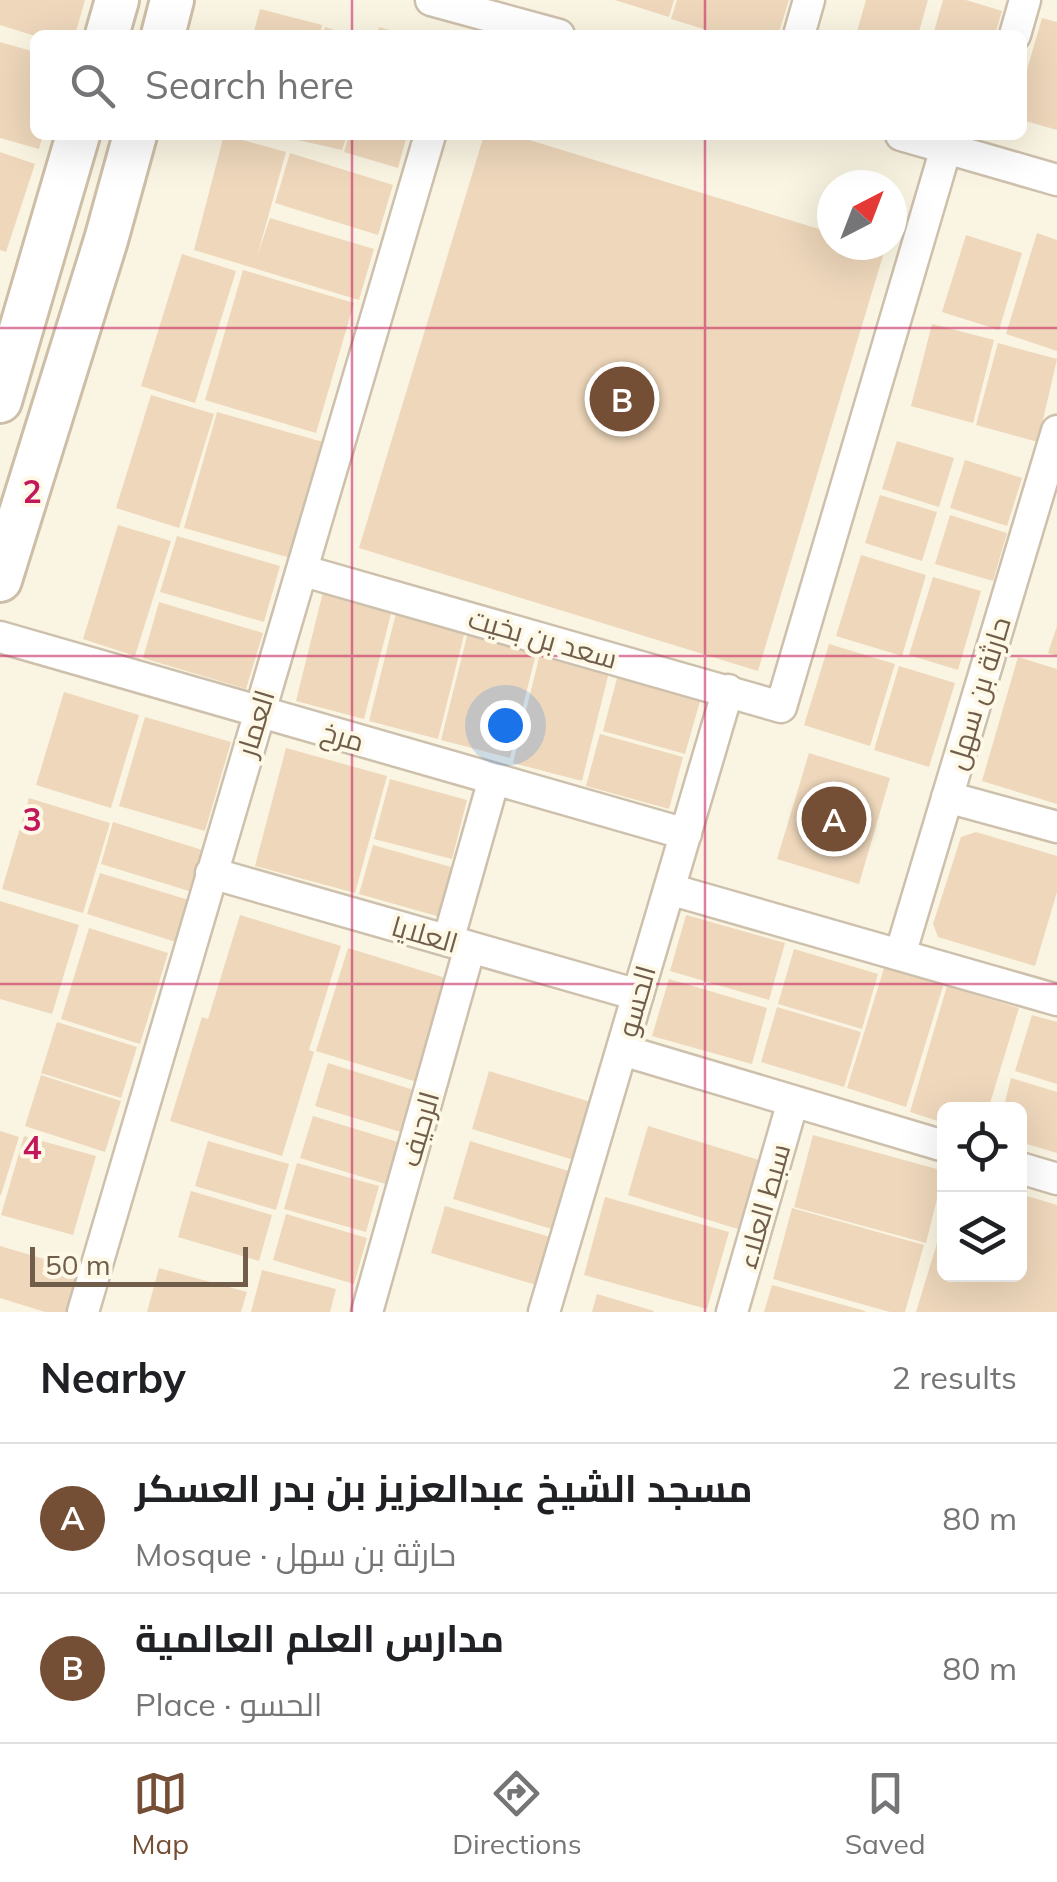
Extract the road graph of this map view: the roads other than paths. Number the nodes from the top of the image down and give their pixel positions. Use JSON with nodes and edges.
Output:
{"nodes":[{"id":1,"x":117,"y":0,"type":"edge"},
{"id":2,"x":172,"y":0,"type":"edge"},
{"id":3,"x":430,"y":0,"type":"edge"},
{"id":4,"x":809,"y":0,"type":"edge"},
{"id":5,"x":1025,"y":0,"type":"edge"},
{"id":6,"x":530,"y":13,"type":"edge"},
{"id":7,"x":463,"y":23,"type":"edge"},
{"id":8,"x":108,"y":30,"type":"edge"},
{"id":9,"x":163,"y":30,"type":"edge"},
{"id":10,"x":552,"y":30,"type":"edge"},
{"id":11,"x":800,"y":30,"type":"edge"},
{"id":12,"x":1016,"y":30,"type":"edge"},
{"id":13,"x":77,"y":140,"type":"edge"},
{"id":14,"x":134,"y":140,"type":"edge"},
{"id":15,"x":429,"y":140,"type":"edge"},
{"id":16,"x":918,"y":140,"type":"edge"},
{"id":17,"x":983,"y":146,"type":"edge"},
{"id":18,"x":946,"y":148,"type":"junction"},
{"id":19,"x":1057,"y":180,"type":"edge"},
{"id":20,"x":0,"y":402,"type":"edge"},
{"id":21,"x":1057,"y":431,"type":"edge"},
{"id":22,"x":13,"y":492,"type":"edge"},
{"id":23,"x":304,"y":571,"type":"junction"},
{"id":24,"x":0,"y":580,"type":"edge"},
{"id":25,"x":0,"y":637,"type":"edge"},
{"id":26,"x":728,"y":690,"type":"junction"},
{"id":27,"x":258,"y":711,"type":"junction"},
{"id":28,"x":494,"y":780,"type":"junction"},
{"id":29,"x":947,"y":796,"type":"junction"},
{"id":30,"x":1057,"y":827,"type":"edge"},
{"id":31,"x":686,"y":834,"type":"junction"},
{"id":32,"x":211,"y":873,"type":"junction"},
{"id":33,"x":669,"y":889,"type":"junction"},
{"id":34,"x":459,"y":944,"type":"junction"},
{"id":35,"x":900,"y":955,"type":"junction"},
{"id":36,"x":638,"y":995,"type":"junction"},
{"id":37,"x":1057,"y":1000,"type":"edge"},
{"id":38,"x":622,"y":1050,"type":"junction"},
{"id":39,"x":794,"y":1101,"type":"junction"},
{"id":40,"x":937,"y":1144,"type":"edge"},
{"id":41,"x":1027,"y":1170,"type":"edge"},
{"id":42,"x":1057,"y":1179,"type":"edge"},
{"id":43,"x":83,"y":1312,"type":"edge"},
{"id":44,"x":368,"y":1312,"type":"edge"},
{"id":45,"x":544,"y":1312,"type":"edge"},
{"id":46,"x":732,"y":1312,"type":"edge"}],
"edges":[{"from":1,"to":8,"type":"street"},
{"from":2,"to":9,"type":"street"},
{"from":3,"to":7,"type":"street"},
{"from":4,"to":11,"type":"street"},
{"from":5,"to":12,"type":"street"},
{"from":6,"to":7,"type":"street"},
{"from":6,"to":10,"type":"street"},
{"from":13,"to":20,"type":"street"},
{"from":14,"to":22,"type":"street"},
{"from":15,"to":23,"type":"street","name":"العمار"},
{"from":16,"to":18,"type":"street"},
{"from":17,"to":18,"type":"street"},
{"from":17,"to":19,"type":"street"},
{"from":18,"to":26,"type":"street","name":"سعد بن بخيت"},
{"from":21,"to":29,"type":"street","name":"حارثة بن سهل"},
{"from":22,"to":24,"type":"street"},
{"from":23,"to":26,"type":"street","name":"سعد بن بخيت"},
{"from":23,"to":27,"type":"street","name":"العمار"},
{"from":25,"to":27,"type":"street","name":"مرخ"},
{"from":26,"to":31,"type":"street","name":"الحسو"},
{"from":27,"to":28,"type":"street","name":"مرخ"},
{"from":27,"to":32,"type":"street","name":"العمار"},
{"from":28,"to":31,"type":"street","name":"مرخ"},
{"from":28,"to":34,"type":"street","name":"الرحيف"},
{"from":29,"to":30,"type":"street"},
{"from":29,"to":35,"type":"street","name":"حارثة بن سهل"},
{"from":31,"to":33,"type":"street","name":"الحسو"},
{"from":32,"to":34,"type":"street","name":"العلايا"},
{"from":32,"to":43,"type":"street","name":"العمار"},
{"from":33,"to":35,"type":"street"},
{"from":33,"to":36,"type":"street","name":"الحسو"},
{"from":34,"to":36,"type":"street","name":"العلايا"},
{"from":34,"to":44,"type":"street","name":"الرحيف"},
{"from":35,"to":37,"type":"street"},
{"from":36,"to":38,"type":"street","name":"الحسو"},
{"from":38,"to":39,"type":"street"},
{"from":38,"to":45,"type":"street","name":"الحسو"},
{"from":39,"to":40,"type":"street"},
{"from":39,"to":46,"type":"street","name":"سبط العلاء"},
{"from":41,"to":42,"type":"street"}]}
